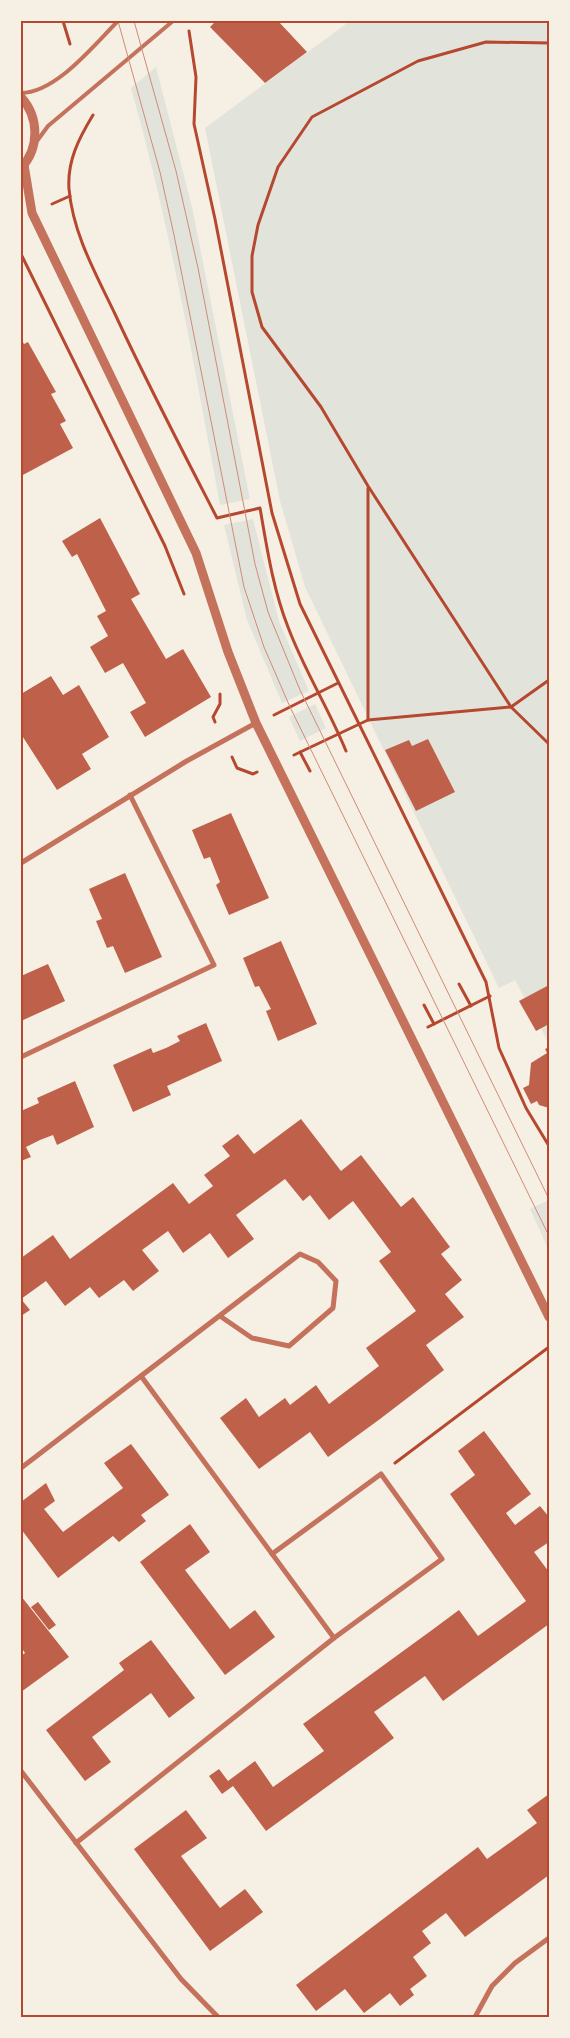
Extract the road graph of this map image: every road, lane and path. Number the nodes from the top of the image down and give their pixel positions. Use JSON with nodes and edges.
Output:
{"nodes":[{"id":1,"x":63,"y":21,"type":"edge"},
{"id":2,"x":118,"y":21,"type":"edge"},
{"id":3,"x":173,"y":21,"type":"edge"},
{"id":4,"x":187,"y":21,"type":"edge"},
{"id":5,"x":549,"y":43,"type":"edge"},
{"id":6,"x":76,"y":62,"type":"junction"},
{"id":7,"x":86,"y":94,"type":"junction"},
{"id":8,"x":21,"y":95,"type":"edge"},
{"id":9,"x":34,"y":145,"type":"junction"},
{"id":10,"x":23,"y":167,"type":"edge"},
{"id":11,"x":21,"y":207,"type":"edge"},
{"id":12,"x":32,"y":213,"type":"junction"},
{"id":13,"x":368,"y":486,"type":"junction"},
{"id":14,"x":549,"y":680,"type":"edge"},
{"id":15,"x":338,"y":683,"type":"junction"},
{"id":16,"x":318,"y":694,"type":"junction"},
{"id":17,"x":511,"y":707,"type":"junction"},
{"id":18,"x":256,"y":723,"type":"junction"},
{"id":19,"x":549,"y":744,"type":"edge"},
{"id":20,"x":346,"y":751,"type":"dead end"},
{"id":21,"x":300,"y":752,"type":"dead end"},
{"id":22,"x":310,"y":771,"type":"dead end"},
{"id":23,"x":130,"y":796,"type":"junction"},
{"id":24,"x":21,"y":863,"type":"edge"},
{"id":25,"x":459,"y":984,"type":"dead end"},
{"id":26,"x":490,"y":996,"type":"junction"},
{"id":27,"x":424,"y":1005,"type":"dead end"},
{"id":28,"x":471,"y":1006,"type":"junction"},
{"id":29,"x":434,"y":1024,"type":"junction"},
{"id":30,"x":411,"y":1036,"type":"junction"},
{"id":31,"x":21,"y":1056,"type":"edge"},
{"id":32,"x":549,"y":1146,"type":"edge"},
{"id":33,"x":220,"y":1316,"type":"junction"},
{"id":34,"x":549,"y":1317,"type":"edge"},
{"id":35,"x":549,"y":1347,"type":"edge"},
{"id":36,"x":141,"y":1376,"type":"junction"},
{"id":37,"x":21,"y":1468,"type":"edge"},
{"id":38,"x":381,"y":1474,"type":"junction"},
{"id":39,"x":272,"y":1554,"type":"junction"},
{"id":40,"x":334,"y":1638,"type":"junction"},
{"id":41,"x":21,"y":1771,"type":"edge"},
{"id":42,"x":76,"y":1843,"type":"junction"},
{"id":43,"x":549,"y":1938,"type":"edge"},
{"id":44,"x":218,"y":2017,"type":"edge"},
{"id":45,"x":474,"y":2017,"type":"edge"}],
"edges":[{"from":1,"to":6,"type":"path"},
{"from":2,"to":6,"type":"lane"},
{"from":3,"to":7,"type":"lane"},
{"from":4,"to":15,"type":"path"},
{"from":5,"to":13,"type":"path"},
{"from":6,"to":8,"type":"lane"},
{"from":7,"to":9,"type":"lane"},
{"from":7,"to":16,"type":"path"},
{"from":8,"to":9,"type":"street"},
{"from":9,"to":10,"type":"street"},
{"from":10,"to":12,"type":"street"},
{"from":11,"to":12,"type":"street"},
{"from":12,"to":18,"type":"street"},
{"from":13,"to":17,"type":"path"},
{"from":13,"to":17,"type":"path"},
{"from":14,"to":17,"type":"path"},
{"from":15,"to":16,"type":"path"},
{"from":15,"to":26,"type":"path"},
{"from":16,"to":18,"type":"path"},
{"from":16,"to":20,"type":"path"},
{"from":17,"to":19,"type":"path"},
{"from":18,"to":23,"type":"street"},
{"from":18,"to":30,"type":"street"},
{"from":21,"to":22,"type":"path"},
{"from":23,"to":24,"type":"street"},
{"from":23,"to":31,"type":"street"},
{"from":25,"to":28,"type":"path"},
{"from":26,"to":28,"type":"path"},
{"from":26,"to":32,"type":"path"},
{"from":27,"to":29,"type":"path"},
{"from":28,"to":29,"type":"path"},
{"from":29,"to":30,"type":"path"},
{"from":30,"to":34,"type":"street"},
{"from":33,"to":33,"type":"street"},
{"from":33,"to":36,"type":"street"},
{"from":35,"to":38,"type":"path"},
{"from":36,"to":37,"type":"street"},
{"from":36,"to":39,"type":"street"},
{"from":38,"to":39,"type":"street"},
{"from":38,"to":40,"type":"street"},
{"from":39,"to":40,"type":"street"},
{"from":40,"to":42,"type":"street"},
{"from":41,"to":42,"type":"street"},
{"from":42,"to":44,"type":"street"},
{"from":43,"to":45,"type":"street"}]}
